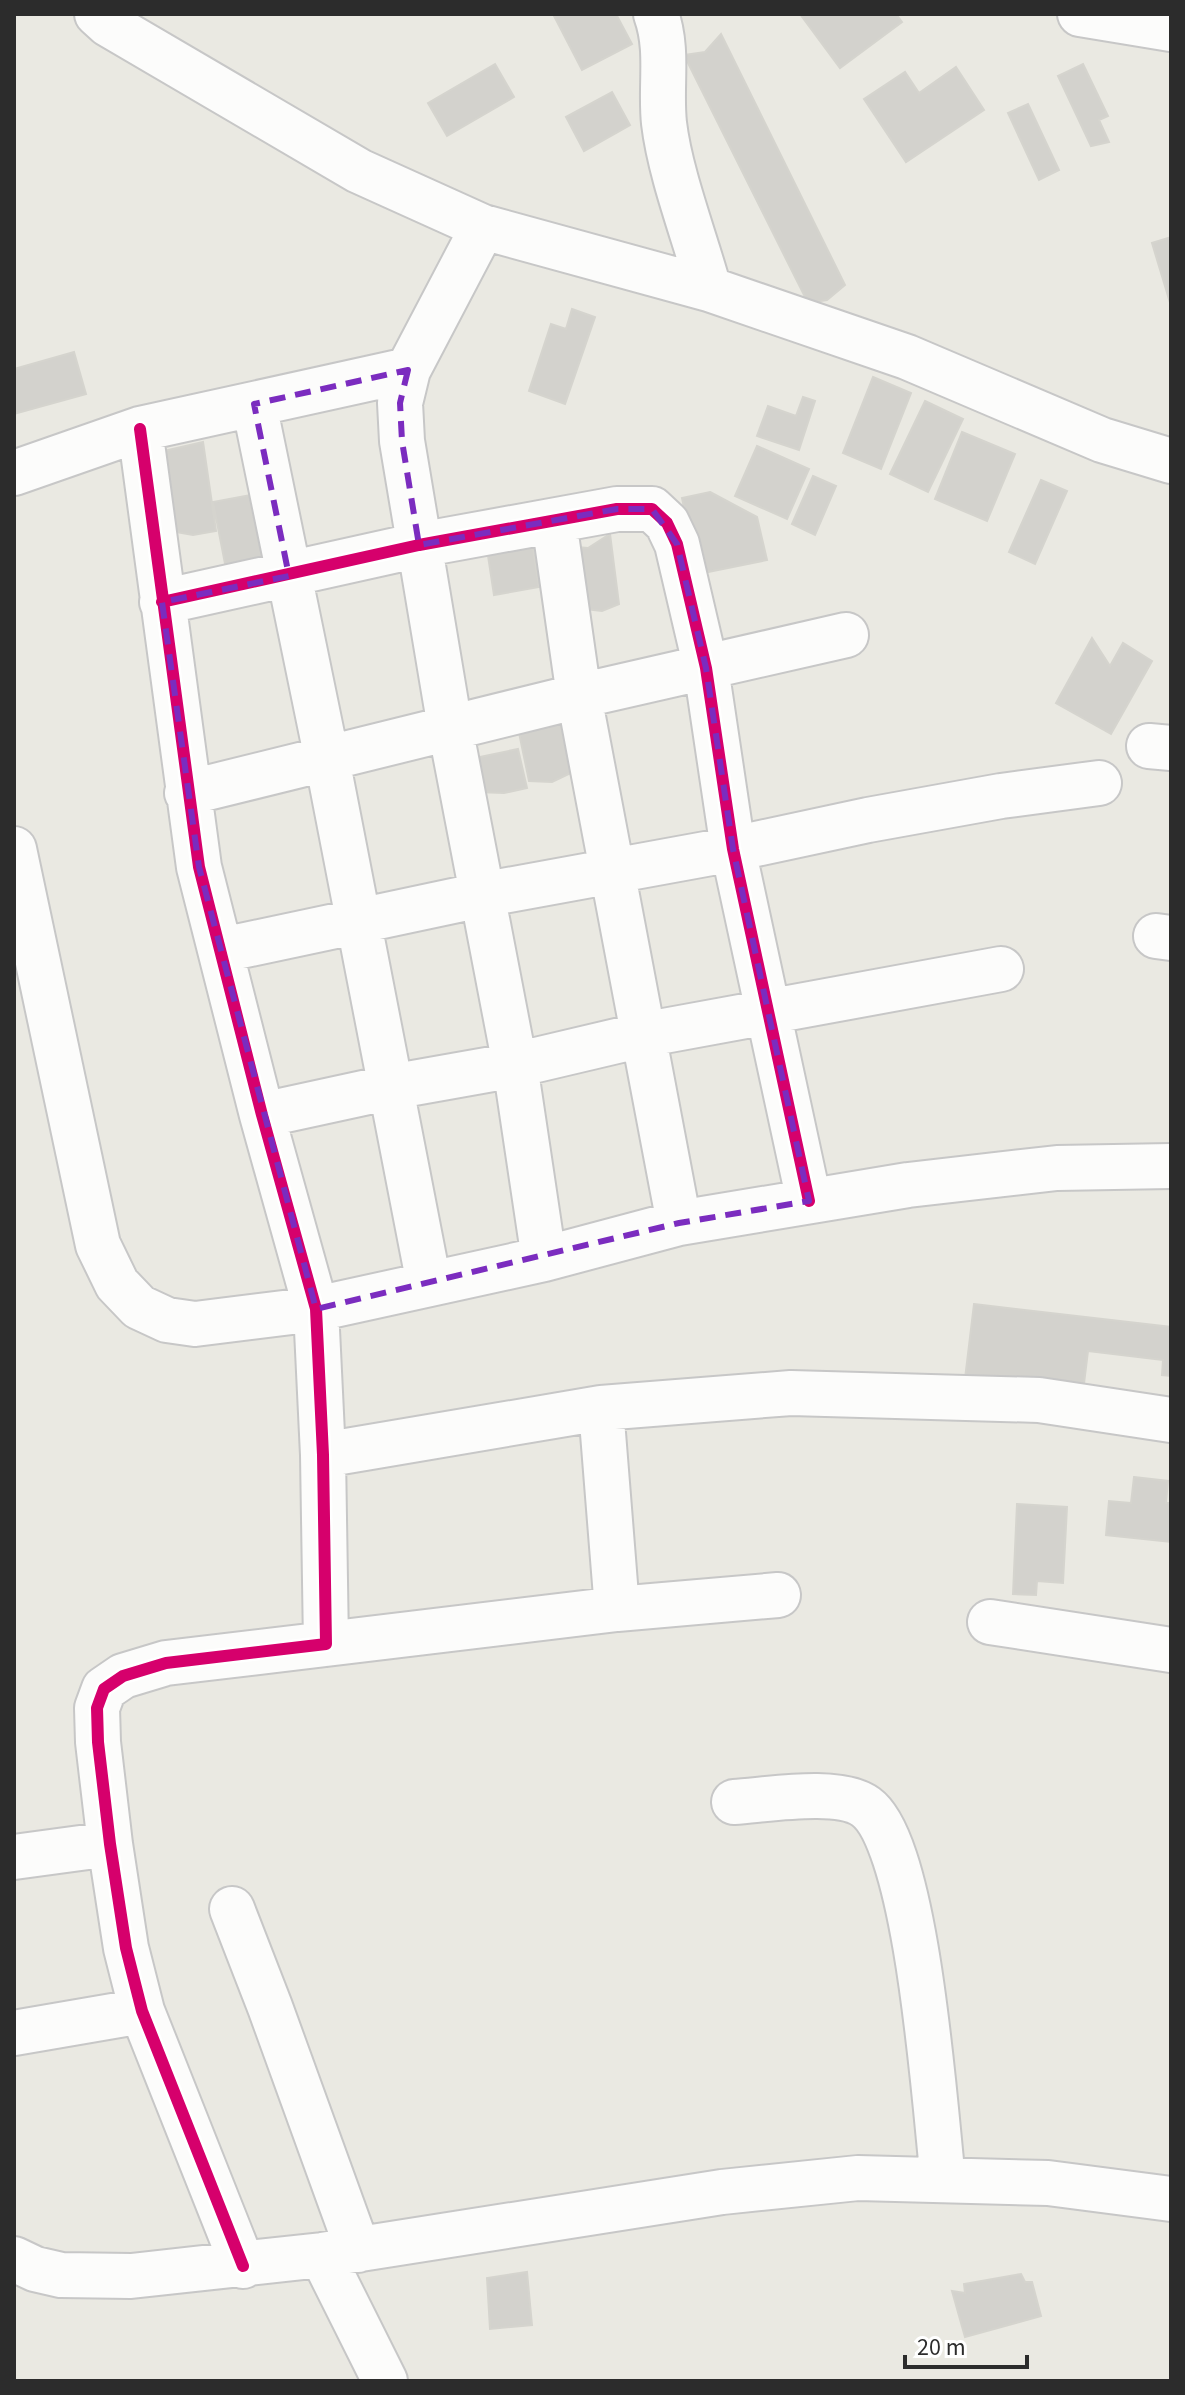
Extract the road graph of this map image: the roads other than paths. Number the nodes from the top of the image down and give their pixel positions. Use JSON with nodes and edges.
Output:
{"nodes":[{"id":1,"x":656,"y":14,"type":"edge"},
{"id":2,"x":1080,"y":14,"type":"edge"},
{"id":3,"x":107,"y":17,"type":"edge"},
{"id":4,"x":1171,"y":29,"type":"edge"},
{"id":5,"x":483,"y":227,"type":"junction"},
{"id":6,"x":709,"y":289,"type":"junction"},
{"id":7,"x":408,"y":370,"type":"junction"},
{"id":8,"x":254,"y":404,"type":"junction"},
{"id":9,"x":140,"y":429,"type":"junction"},
{"id":10,"x":1171,"y":461,"type":"edge"},
{"id":11,"x":14,"y":473,"type":"edge"},
{"id":12,"x":554,"y":521,"type":"junction"},
{"id":13,"x":419,"y":545,"type":"junction"},
{"id":14,"x":289,"y":576,"type":"junction"},
{"id":15,"x":162,"y":602,"type":"junction"},
{"id":16,"x":846,"y":635,"type":"dead end"},
{"id":17,"x":706,"y":668,"type":"junction"},
{"id":18,"x":579,"y":696,"type":"junction"},
{"id":19,"x":450,"y":727,"type":"junction"},
{"id":20,"x":327,"y":759,"type":"junction"},
{"id":21,"x":1099,"y":783,"type":"dead end"},
{"id":22,"x":187,"y":793,"type":"junction"},
{"id":23,"x":14,"y":849,"type":"edge"},
{"id":24,"x":733,"y":849,"type":"junction"},
{"id":25,"x":611,"y":872,"type":"junction"},
{"id":26,"x":481,"y":895,"type":"junction"},
{"id":27,"x":359,"y":922,"type":"junction"},
{"id":28,"x":222,"y":950,"type":"junction"},
{"id":29,"x":1001,"y":969,"type":"dead end"},
{"id":30,"x":767,"y":1012,"type":"junction"},
{"id":31,"x":642,"y":1035,"type":"junction"},
{"id":32,"x":515,"y":1065,"type":"junction"},
{"id":33,"x":391,"y":1087,"type":"junction"},
{"id":34,"x":262,"y":1115,"type":"junction"},
{"id":35,"x":1171,"y":1166,"type":"edge"},
{"id":36,"x":809,"y":1201,"type":"junction"},
{"id":37,"x":679,"y":1223,"type":"junction"},
{"id":38,"x":544,"y":1259,"type":"junction"},
{"id":39,"x":429,"y":1284,"type":"junction"},
{"id":40,"x":316,"y":1309,"type":"junction"},
{"id":41,"x":601,"y":1408,"type":"junction"},
{"id":42,"x":1171,"y":1420,"type":"edge"},
{"id":43,"x":323,"y":1455,"type":"junction"},
{"id":44,"x":778,"y":1595,"type":"dead end"},
{"id":45,"x":617,"y":1609,"type":"junction"},
{"id":46,"x":990,"y":1622,"type":"dead end"},
{"id":47,"x":326,"y":1644,"type":"junction"},
{"id":48,"x":1171,"y":1650,"type":"edge"},
{"id":49,"x":734,"y":1802,"type":"dead end"},
{"id":50,"x":110,"y":1844,"type":"junction"},
{"id":51,"x":14,"y":1857,"type":"edge"},
{"id":52,"x":232,"y":1909,"type":"dead end"},
{"id":53,"x":142,"y":2011,"type":"junction"},
{"id":54,"x":14,"y":2033,"type":"edge"},
{"id":55,"x":943,"y":2180,"type":"junction"},
{"id":56,"x":1171,"y":2199,"type":"edge"},
{"id":57,"x":340,"y":2253,"type":"junction"},
{"id":58,"x":243,"y":2266,"type":"junction"},
{"id":59,"x":21,"y":2271,"type":"edge"},
{"id":60,"x":385,"y":2381,"type":"edge"}],
"edges":[{"from":1,"to":6,"type":"street"},
{"from":2,"to":4,"type":"street"},
{"from":3,"to":5,"type":"street"},
{"from":5,"to":6,"type":"street"},
{"from":5,"to":7,"type":"street"},
{"from":6,"to":10,"type":"street"},
{"from":7,"to":8,"type":"street"},
{"from":7,"to":13,"type":"street"},
{"from":8,"to":9,"type":"street"},
{"from":8,"to":14,"type":"street"},
{"from":9,"to":11,"type":"street"},
{"from":9,"to":15,"type":"street"},
{"from":12,"to":13,"type":"street"},
{"from":12,"to":17,"type":"street"},
{"from":12,"to":18,"type":"street"},
{"from":13,"to":14,"type":"street"},
{"from":13,"to":19,"type":"street"},
{"from":14,"to":15,"type":"street"},
{"from":14,"to":20,"type":"street"},
{"from":15,"to":22,"type":"street"},
{"from":16,"to":17,"type":"street"},
{"from":17,"to":18,"type":"street"},
{"from":17,"to":24,"type":"street"},
{"from":18,"to":19,"type":"street"},
{"from":18,"to":25,"type":"street"},
{"from":19,"to":20,"type":"street"},
{"from":19,"to":26,"type":"street"},
{"from":20,"to":22,"type":"street"},
{"from":20,"to":27,"type":"street"},
{"from":21,"to":24,"type":"street"},
{"from":22,"to":28,"type":"street"},
{"from":23,"to":40,"type":"street"},
{"from":24,"to":25,"type":"street"},
{"from":24,"to":30,"type":"street"},
{"from":25,"to":26,"type":"street"},
{"from":25,"to":31,"type":"street"},
{"from":26,"to":27,"type":"street"},
{"from":26,"to":32,"type":"street"},
{"from":27,"to":28,"type":"street"},
{"from":27,"to":33,"type":"street"},
{"from":28,"to":34,"type":"street"},
{"from":29,"to":30,"type":"street"},
{"from":30,"to":31,"type":"street"},
{"from":30,"to":36,"type":"street"},
{"from":31,"to":32,"type":"street"},
{"from":31,"to":37,"type":"street"},
{"from":32,"to":33,"type":"street"},
{"from":32,"to":38,"type":"street"},
{"from":33,"to":34,"type":"street"},
{"from":33,"to":39,"type":"street"},
{"from":34,"to":40,"type":"street"},
{"from":35,"to":36,"type":"street"},
{"from":36,"to":37,"type":"street"},
{"from":37,"to":38,"type":"street"},
{"from":38,"to":39,"type":"street"},
{"from":39,"to":40,"type":"street"},
{"from":40,"to":43,"type":"street"},
{"from":41,"to":42,"type":"street"},
{"from":41,"to":43,"type":"street"},
{"from":41,"to":45,"type":"street"},
{"from":43,"to":47,"type":"street"},
{"from":44,"to":45,"type":"street"},
{"from":45,"to":47,"type":"street"},
{"from":46,"to":48,"type":"street"},
{"from":47,"to":50,"type":"street"},
{"from":49,"to":55,"type":"street"},
{"from":50,"to":51,"type":"street"},
{"from":50,"to":53,"type":"street"},
{"from":52,"to":57,"type":"street"},
{"from":53,"to":54,"type":"street"},
{"from":53,"to":58,"type":"street"},
{"from":55,"to":56,"type":"street"},
{"from":55,"to":57,"type":"street"},
{"from":57,"to":58,"type":"street"},
{"from":57,"to":60,"type":"street"},
{"from":58,"to":59,"type":"street"}]}
